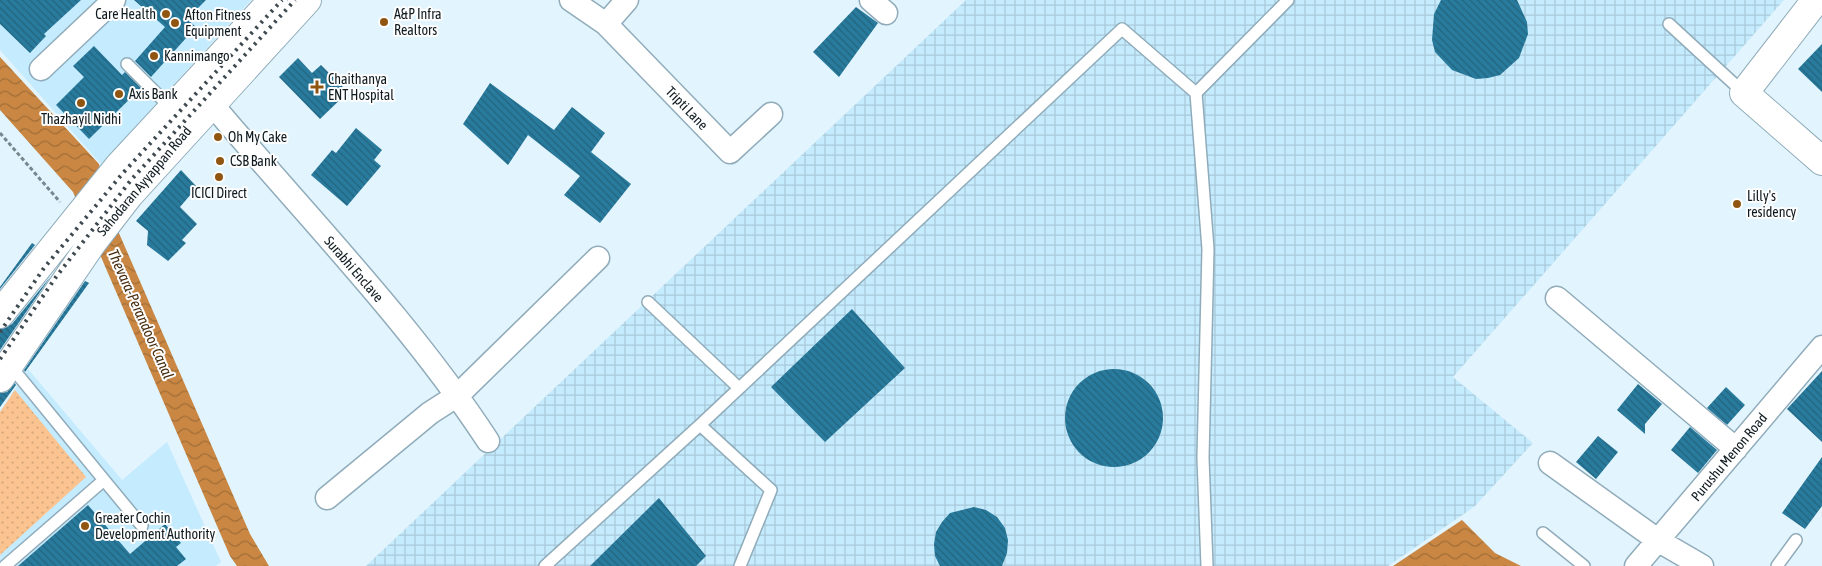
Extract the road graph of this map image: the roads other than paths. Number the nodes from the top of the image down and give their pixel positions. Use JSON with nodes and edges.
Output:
{"nodes":[{"id":1,"x":114,"y":0,"type":"edge"},
{"id":2,"x":273,"y":0,"type":"edge"},
{"id":3,"x":307,"y":0,"type":"edge"},
{"id":4,"x":571,"y":0,"type":"edge"},
{"id":5,"x":627,"y":0,"type":"edge"},
{"id":6,"x":1288,"y":0,"type":"edge"},
{"id":7,"x":1816,"y":0,"type":"edge"},
{"id":8,"x":606,"y":24,"type":"junction"},
{"id":9,"x":1669,"y":24,"type":"dead end"},
{"id":10,"x":127,"y":64,"type":"dead end"},
{"id":11,"x":41,"y":69,"type":"dead end"},
{"id":12,"x":1196,"y":93,"type":"junction"},
{"id":13,"x":1744,"y":93,"type":"junction"},
{"id":14,"x":212,"y":103,"type":"junction"},
{"id":15,"x":172,"y":108,"type":"junction"},
{"id":16,"x":771,"y":114,"type":"dead end"},
{"id":17,"x":1822,"y":161,"type":"edge"},
{"id":18,"x":598,"y":258,"type":"dead end"},
{"id":19,"x":1557,"y":298,"type":"dead end"},
{"id":20,"x":648,"y":302,"type":"dead end"},
{"id":21,"x":0,"y":314,"type":"edge"},
{"id":22,"x":1822,"y":347,"type":"edge"},
{"id":23,"x":4,"y":372,"type":"edge"},
{"id":24,"x":739,"y":388,"type":"junction"},
{"id":25,"x":458,"y":395,"type":"junction"},
{"id":26,"x":700,"y":426,"type":"junction"},
{"id":27,"x":488,"y":441,"type":"dead end"},
{"id":28,"x":1736,"y":449,"type":"junction"},
{"id":29,"x":1550,"y":463,"type":"dead end"},
{"id":30,"x":104,"y":480,"type":"junction"},
{"id":31,"x":327,"y":498,"type":"dead end"},
{"id":32,"x":142,"y":526,"type":"dead end"},
{"id":33,"x":1543,"y":533,"type":"dead end"},
{"id":34,"x":1659,"y":540,"type":"junction"},
{"id":35,"x":1796,"y":540,"type":"dead end"},
{"id":36,"x":5,"y":566,"type":"edge"},
{"id":37,"x":545,"y":566,"type":"edge"},
{"id":38,"x":740,"y":566,"type":"edge"},
{"id":39,"x":1207,"y":566,"type":"edge"},
{"id":40,"x":1584,"y":566,"type":"edge"},
{"id":41,"x":1636,"y":566,"type":"edge"},
{"id":42,"x":1702,"y":566,"type":"edge"},
{"id":43,"x":1778,"y":566,"type":"edge"}],
"edges":[{"from":1,"to":11,"type":"street"},
{"from":2,"to":15,"type":"main road","name":"Sahodaran Ayyappan Road"},
{"from":3,"to":14,"type":"main road","name":"Sahodaran Ayyappan Road"},
{"from":4,"to":8,"type":"street","name":"Tripti Lane"},
{"from":5,"to":8,"type":"street"},
{"from":6,"to":12,"type":"lane"},
{"from":7,"to":13,"type":"main road"},
{"from":8,"to":16,"type":"street","name":"Tripti Lane"},
{"from":9,"to":13,"type":"lane"},
{"from":10,"to":15,"type":"lane"},
{"from":12,"to":24,"type":"lane"},
{"from":12,"to":39,"type":"lane"},
{"from":13,"to":17,"type":"main road"},
{"from":14,"to":23,"type":"main road","name":"Sahodaran Ayyappan Road"},
{"from":14,"to":25,"type":"street","name":"Surabhi Enclave"},
{"from":15,"to":21,"type":"main road","name":"Sahodaran Ayyappan Road"},
{"from":18,"to":25,"type":"street"},
{"from":19,"to":28,"type":"street"},
{"from":20,"to":24,"type":"lane"},
{"from":22,"to":28,"type":"street","name":"Purushu Menon Road"},
{"from":23,"to":30,"type":"lane"},
{"from":24,"to":26,"type":"lane"},
{"from":25,"to":27,"type":"street","name":"Surabhi Enclave"},
{"from":25,"to":31,"type":"street"},
{"from":26,"to":37,"type":"lane"},
{"from":26,"to":38,"type":"lane"},
{"from":28,"to":34,"type":"street","name":"Purushu Menon Road"},
{"from":29,"to":34,"type":"street"},
{"from":30,"to":32,"type":"lane"},
{"from":30,"to":36,"type":"lane"},
{"from":33,"to":40,"type":"lane"},
{"from":34,"to":41,"type":"street","name":"Purushu Menon Road"},
{"from":34,"to":42,"type":"street"},
{"from":35,"to":43,"type":"lane"}]}
